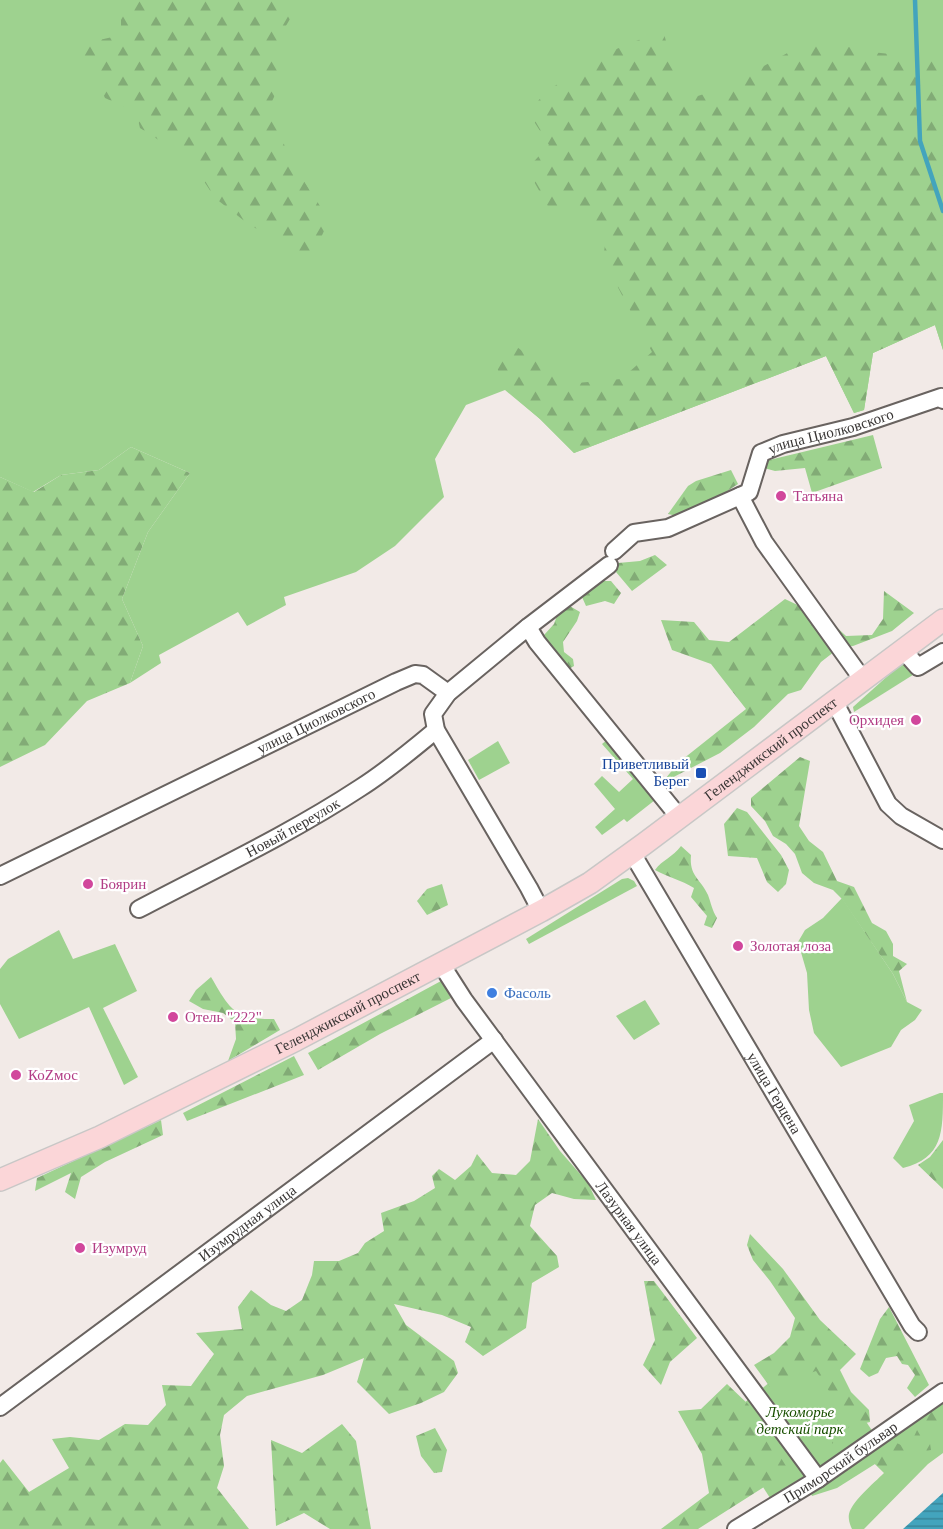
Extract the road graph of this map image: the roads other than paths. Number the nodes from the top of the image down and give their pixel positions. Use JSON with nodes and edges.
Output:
{"nodes":[{"id":1,"x":943,"y":400,"type":"edge"},
{"id":2,"x":740,"y":496,"type":"junction"},
{"id":3,"x":943,"y":620,"type":"edge"},
{"id":4,"x":528,"y":627,"type":"junction"},
{"id":5,"x":903,"y":650,"type":"junction"},
{"id":6,"x":943,"y":652,"type":"edge"},
{"id":7,"x":863,"y":680,"type":"junction"},
{"id":8,"x":448,"y":693,"type":"junction"},
{"id":9,"x":834,"y":701,"type":"junction"},
{"id":10,"x":436,"y":730,"type":"junction"},
{"id":11,"x":680,"y":817,"type":"junction"},
{"id":12,"x":943,"y":840,"type":"edge"},
{"id":13,"x":632,"y":853,"type":"junction"},
{"id":14,"x":0,"y":876,"type":"edge"},
{"id":15,"x":139,"y":909,"type":"dead end"},
{"id":16,"x":540,"y":911,"type":"junction"},
{"id":17,"x":441,"y":964,"type":"junction"},
{"id":18,"x":494,"y":1040,"type":"junction"},
{"id":19,"x":0,"y":1180,"type":"edge"},
{"id":20,"x":918,"y":1332,"type":"dead end"},
{"id":21,"x":943,"y":1392,"type":"edge"},
{"id":22,"x":0,"y":1407,"type":"edge"},
{"id":23,"x":818,"y":1479,"type":"junction"},
{"id":24,"x":736,"y":1529,"type":"edge"}],
"edges":[{"from":1,"to":2,"type":"street","name":"улица Циолковского"},
{"from":2,"to":4,"type":"street"},
{"from":2,"to":7,"type":"street"},
{"from":3,"to":5,"type":"main road","name":"Геленджикский проспект"},
{"from":4,"to":8,"type":"street"},
{"from":4,"to":11,"type":"street"},
{"from":5,"to":6,"type":"street"},
{"from":5,"to":7,"type":"main road","name":"Геленджикский проспект"},
{"from":7,"to":9,"type":"main road","name":"Геленджикский проспект"},
{"from":8,"to":10,"type":"street"},
{"from":8,"to":14,"type":"street","name":"улица Циолковского"},
{"from":9,"to":11,"type":"main road","name":"Геленджикский проспект"},
{"from":9,"to":12,"type":"street"},
{"from":10,"to":15,"type":"street","name":"Новый переулок"},
{"from":10,"to":16,"type":"street"},
{"from":11,"to":13,"type":"main road","name":"Геленджикский проспект"},
{"from":13,"to":16,"type":"main road","name":"Геленджикский проспект"},
{"from":13,"to":20,"type":"street","name":"улица Герцена"},
{"from":16,"to":17,"type":"main road","name":"Геленджикский проспект"},
{"from":17,"to":18,"type":"street","name":"Лазурная улица"},
{"from":17,"to":19,"type":"main road","name":"Геленджикский проспект"},
{"from":18,"to":22,"type":"street","name":"Изумрудная улица"},
{"from":18,"to":23,"type":"street","name":"Лазурная улица"},
{"from":21,"to":23,"type":"street","name":"Приморский бульвар"},
{"from":23,"to":24,"type":"street","name":"Приморский бульвар"}]}
